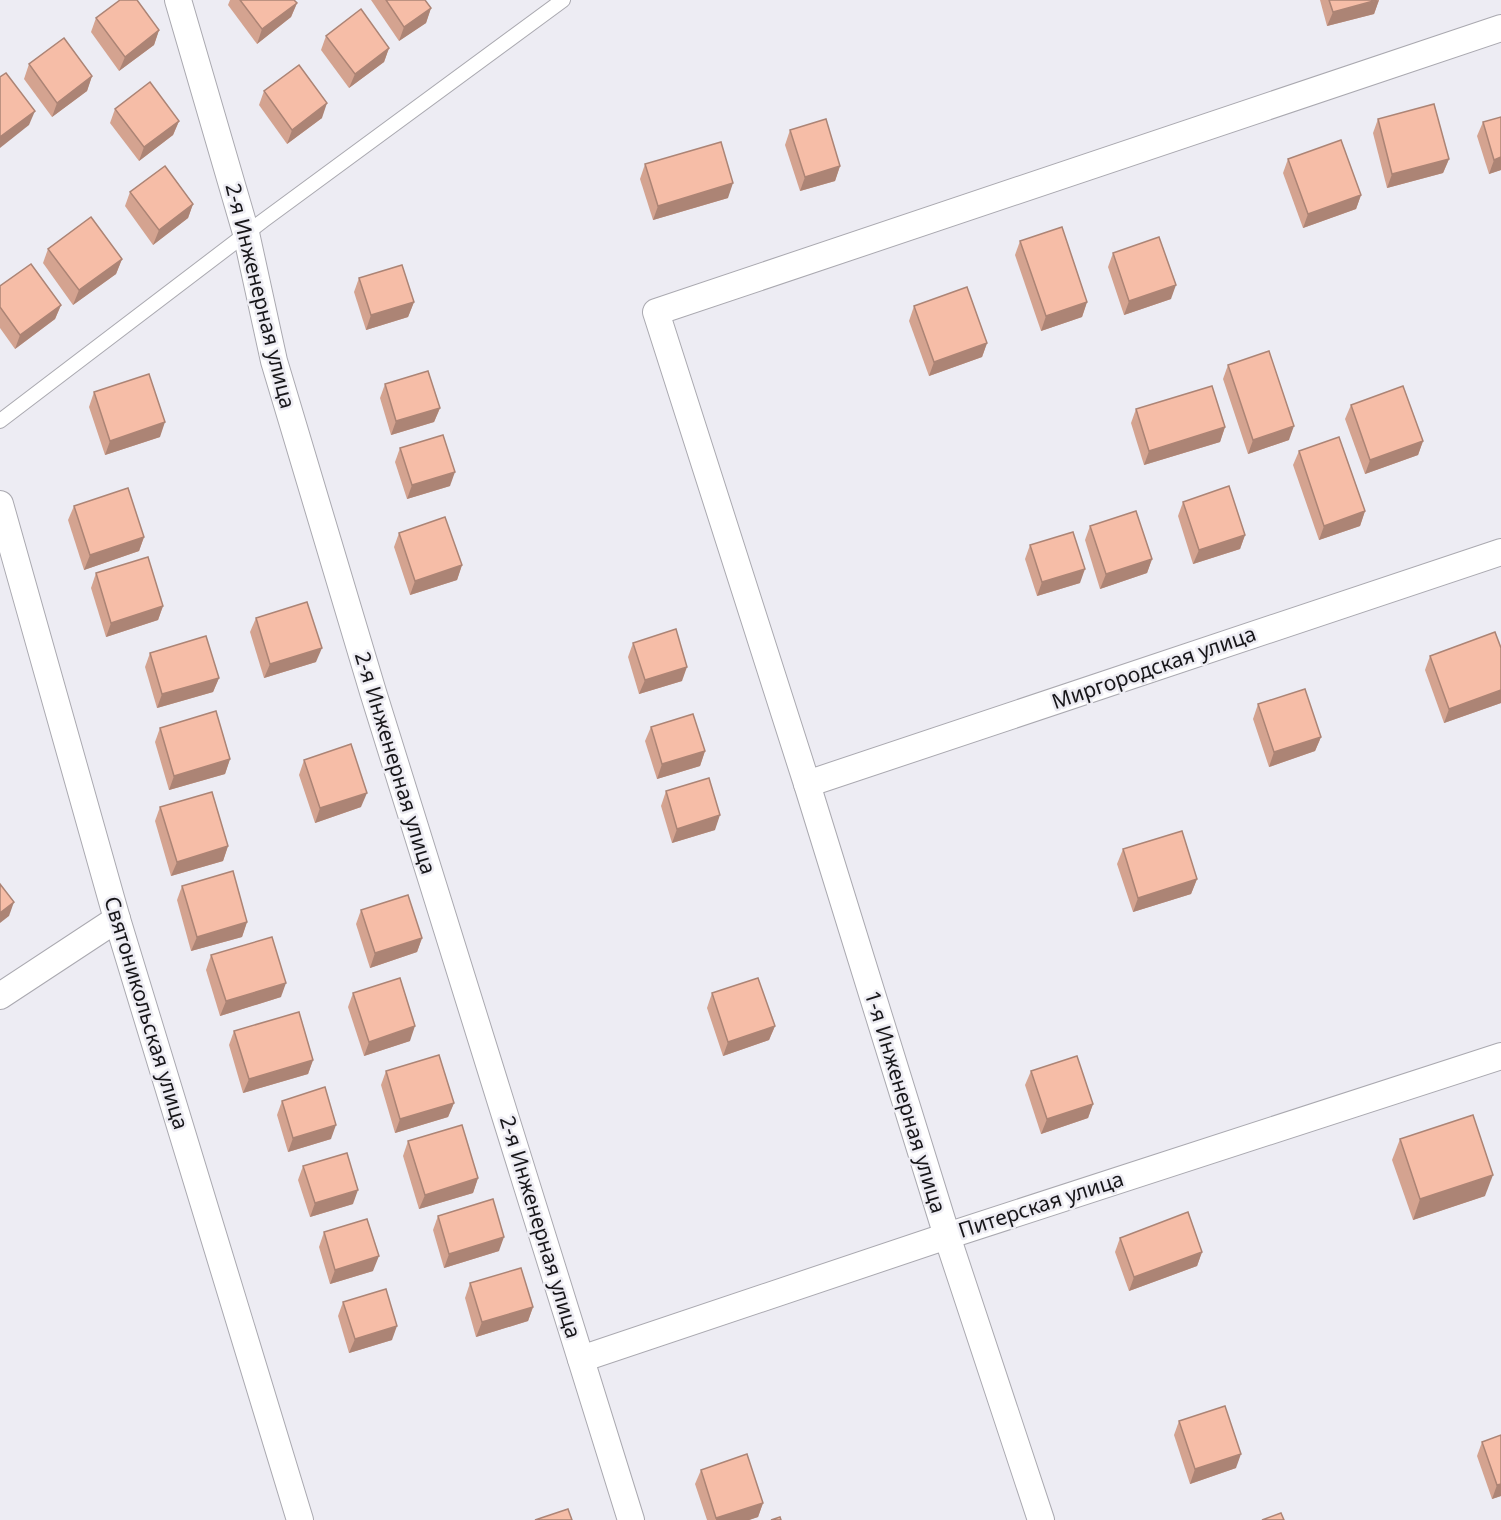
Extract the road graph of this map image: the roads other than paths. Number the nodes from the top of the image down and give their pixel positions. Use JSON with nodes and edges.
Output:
{"nodes":[{"id":1,"x":178,"y":0,"type":"edge"},
{"id":2,"x":563,"y":0,"type":"edge"},
{"id":3,"x":1501,"y":28,"type":"edge"},
{"id":4,"x":246,"y":233,"type":"junction"},
{"id":5,"x":0,"y":421,"type":"edge"},
{"id":6,"x":0,"y":504,"type":"edge"},
{"id":7,"x":1501,"y":552,"type":"edge"},
{"id":8,"x":807,"y":784,"type":"junction"},
{"id":9,"x":117,"y":919,"type":"junction"},
{"id":10,"x":0,"y":996,"type":"edge"},
{"id":11,"x":1501,"y":1056,"type":"edge"},
{"id":12,"x":947,"y":1236,"type":"junction"},
{"id":13,"x":581,"y":1359,"type":"junction"},
{"id":14,"x":300,"y":1520,"type":"edge"},
{"id":15,"x":632,"y":1520,"type":"edge"},
{"id":16,"x":1041,"y":1520,"type":"edge"}],
"edges":[{"from":1,"to":4,"type":"street","name":"2-я Инженерная улица"},
{"from":2,"to":4,"type":"lane"},
{"from":3,"to":8,"type":"street","name":"1-я Инженерная улица"},
{"from":4,"to":5,"type":"lane"},
{"from":4,"to":13,"type":"street","name":"2-я Инженерная улица"},
{"from":6,"to":9,"type":"street","name":"Святоникольская улица"},
{"from":7,"to":8,"type":"street","name":"Миргородская улица"},
{"from":8,"to":12,"type":"street","name":"1-я Инженерная улица"},
{"from":9,"to":10,"type":"street"},
{"from":9,"to":14,"type":"street","name":"Святоникольская улица"},
{"from":11,"to":12,"type":"street","name":"Питерская улица"},
{"from":12,"to":13,"type":"street","name":"Питерская улица"},
{"from":12,"to":16,"type":"street","name":"1-я Инженерная улица"},
{"from":13,"to":15,"type":"street","name":"2-я Инженерная улица"}]}
